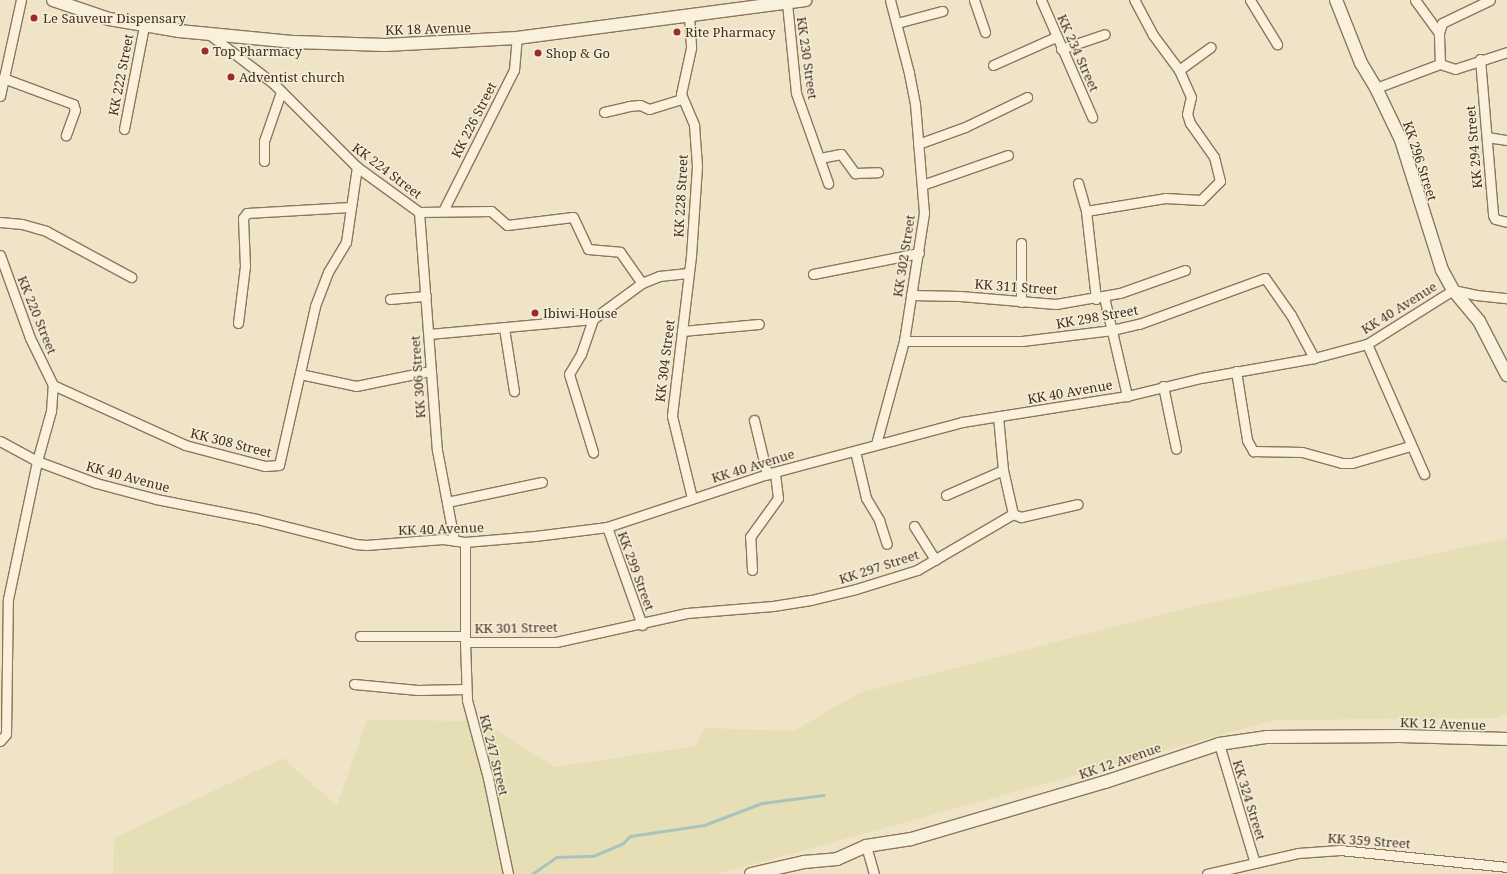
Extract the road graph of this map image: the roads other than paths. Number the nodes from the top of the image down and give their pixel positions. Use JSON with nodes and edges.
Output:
{"nodes":[{"id":1,"x":21,"y":0,"type":"edge"},
{"id":2,"x":53,"y":0,"type":"edge"},
{"id":3,"x":806,"y":0,"type":"edge"},
{"id":4,"x":890,"y":0,"type":"edge"},
{"id":5,"x":974,"y":0,"type":"edge"},
{"id":6,"x":1041,"y":0,"type":"edge"},
{"id":7,"x":1134,"y":0,"type":"edge"},
{"id":8,"x":1250,"y":0,"type":"edge"},
{"id":9,"x":1336,"y":0,"type":"edge"},
{"id":10,"x":1415,"y":0,"type":"edge"},
{"id":11,"x":1490,"y":0,"type":"edge"},
{"id":12,"x":786,"y":3,"type":"junction"},
{"id":13,"x":942,"y":11,"type":"dead end"},
{"id":14,"x":689,"y":17,"type":"junction"},
{"id":15,"x":897,"y":23,"type":"junction"},
{"id":16,"x":144,"y":26,"type":"junction"},
{"id":17,"x":985,"y":32,"type":"dead end"},
{"id":18,"x":1439,"y":33,"type":"junction"},
{"id":19,"x":1105,"y":34,"type":"dead end"},
{"id":20,"x":210,"y":35,"type":"junction"},
{"id":21,"x":1056,"y":37,"type":"junction"},
{"id":22,"x":517,"y":38,"type":"junction"},
{"id":23,"x":1277,"y":44,"type":"dead end"},
{"id":24,"x":1211,"y":47,"type":"dead end"},
{"id":25,"x":1062,"y":49,"type":"junction"},
{"id":26,"x":1507,"y":52,"type":"edge"},
{"id":27,"x":1480,"y":59,"type":"junction"},
{"id":28,"x":1440,"y":64,"type":"junction"},
{"id":29,"x":993,"y":65,"type":"dead end"},
{"id":30,"x":1179,"y":70,"type":"junction"},
{"id":31,"x":4,"y":78,"type":"junction"},
{"id":32,"x":1376,"y":88,"type":"junction"},
{"id":33,"x":282,"y":92,"type":"junction"},
{"id":34,"x":0,"y":96,"type":"edge"},
{"id":35,"x":1027,"y":97,"type":"dead end"},
{"id":36,"x":682,"y":99,"type":"junction"},
{"id":37,"x":604,"y":112,"type":"dead end"},
{"id":38,"x":1092,"y":117,"type":"dead end"},
{"id":39,"x":124,"y":128,"type":"dead end"},
{"id":40,"x":66,"y":135,"type":"dead end"},
{"id":41,"x":1487,"y":137,"type":"junction"},
{"id":42,"x":1507,"y":140,"type":"edge"},
{"id":43,"x":918,"y":144,"type":"junction"},
{"id":44,"x":1008,"y":155,"type":"dead end"},
{"id":45,"x":820,"y":158,"type":"junction"},
{"id":46,"x":264,"y":161,"type":"dead end"},
{"id":47,"x":357,"y":167,"type":"junction"},
{"id":48,"x":878,"y":172,"type":"dead end"},
{"id":49,"x":828,"y":183,"type":"dead end"},
{"id":50,"x":1078,"y":183,"type":"dead end"},
{"id":51,"x":922,"y":185,"type":"junction"},
{"id":52,"x":350,"y":207,"type":"junction"},
{"id":53,"x":444,"y":211,"type":"junction"},
{"id":54,"x":1086,"y":211,"type":"junction"},
{"id":55,"x":419,"y":212,"type":"junction"},
{"id":56,"x":0,"y":222,"type":"edge"},
{"id":57,"x":1507,"y":222,"type":"edge"},
{"id":58,"x":1021,"y":243,"type":"dead end"},
{"id":59,"x":919,"y":253,"type":"junction"},
{"id":60,"x":0,"y":255,"type":"edge"},
{"id":61,"x":2,"y":266,"type":"edge"},
{"id":62,"x":1185,"y":270,"type":"dead end"},
{"id":63,"x":688,"y":273,"type":"junction"},
{"id":64,"x":813,"y":274,"type":"dead end"},
{"id":65,"x":132,"y":277,"type":"dead end"},
{"id":66,"x":642,"y":283,"type":"junction"},
{"id":67,"x":1454,"y":290,"type":"junction"},
{"id":68,"x":911,"y":294,"type":"junction"},
{"id":69,"x":426,"y":296,"type":"junction"},
{"id":70,"x":1100,"y":298,"type":"junction"},
{"id":71,"x":1507,"y":298,"type":"edge"},
{"id":72,"x":390,"y":299,"type":"dead end"},
{"id":73,"x":1021,"y":302,"type":"junction"},
{"id":74,"x":593,"y":319,"type":"junction"},
{"id":75,"x":238,"y":323,"type":"dead end"},
{"id":76,"x":759,"y":324,"type":"dead end"},
{"id":77,"x":504,"y":328,"type":"junction"},
{"id":78,"x":682,"y":330,"type":"junction"},
{"id":79,"x":1112,"y":330,"type":"junction"},
{"id":80,"x":428,"y":334,"type":"junction"},
{"id":81,"x":904,"y":341,"type":"junction"},
{"id":82,"x":1367,"y":344,"type":"junction"},
{"id":83,"x":1314,"y":358,"type":"junction"},
{"id":84,"x":430,"y":371,"type":"junction"},
{"id":85,"x":1236,"y":372,"type":"junction"},
{"id":86,"x":300,"y":374,"type":"junction"},
{"id":87,"x":1507,"y":375,"type":"edge"},
{"id":88,"x":53,"y":385,"type":"junction"},
{"id":89,"x":1163,"y":386,"type":"junction"},
{"id":90,"x":514,"y":391,"type":"dead end"},
{"id":91,"x":1127,"y":396,"type":"junction"},
{"id":92,"x":998,"y":416,"type":"junction"},
{"id":93,"x":754,"y":420,"type":"dead end"},
{"id":94,"x":0,"y":441,"type":"edge"},
{"id":95,"x":876,"y":444,"type":"junction"},
{"id":96,"x":1410,"y":446,"type":"junction"},
{"id":97,"x":1176,"y":449,"type":"dead end"},
{"id":98,"x":855,"y":450,"type":"junction"},
{"id":99,"x":593,"y":452,"type":"dead end"},
{"id":100,"x":37,"y":461,"type":"junction"},
{"id":101,"x":1003,"y":470,"type":"junction"},
{"id":102,"x":771,"y":473,"type":"junction"},
{"id":103,"x":1424,"y":474,"type":"dead end"},
{"id":104,"x":542,"y":482,"type":"dead end"},
{"id":105,"x":946,"y":495,"type":"dead end"},
{"id":106,"x":692,"y":498,"type":"junction"},
{"id":107,"x":447,"y":502,"type":"junction"},
{"id":108,"x":1078,"y":504,"type":"dead end"},
{"id":109,"x":1013,"y":514,"type":"junction"},
{"id":110,"x":914,"y":526,"type":"dead end"},
{"id":111,"x":607,"y":527,"type":"junction"},
{"id":112,"x":454,"y":540,"type":"junction"},
{"id":113,"x":465,"y":542,"type":"junction"},
{"id":114,"x":887,"y":544,"type":"dead end"},
{"id":115,"x":935,"y":560,"type":"junction"},
{"id":116,"x":752,"y":570,"type":"dead end"},
{"id":117,"x":642,"y":625,"type":"junction"},
{"id":118,"x":360,"y":636,"type":"dead end"},
{"id":119,"x":465,"y":639,"type":"junction"},
{"id":120,"x":354,"y":684,"type":"dead end"},
{"id":121,"x":465,"y":689,"type":"junction"},
{"id":122,"x":1507,"y":739,"type":"edge"},
{"id":123,"x":0,"y":741,"type":"edge"},
{"id":124,"x":1219,"y":744,"type":"junction"},
{"id":125,"x":866,"y":846,"type":"junction"},
{"id":126,"x":1255,"y":863,"type":"junction"},
{"id":127,"x":1507,"y":867,"type":"edge"},
{"id":128,"x":508,"y":874,"type":"edge"},
{"id":129,"x":751,"y":874,"type":"edge"},
{"id":130,"x":874,"y":874,"type":"edge"},
{"id":131,"x":1206,"y":874,"type":"edge"}],
"edges":[{"from":1,"to":31,"type":"street"},
{"from":2,"to":16,"type":"main road","name":"KK 18 Avenue"},
{"from":3,"to":12,"type":"main road","name":"KK 18 Avenue"},
{"from":4,"to":15,"type":"street","name":"KK 302 Street"},
{"from":5,"to":17,"type":"street"},
{"from":6,"to":21,"type":"street","name":"KK 234 Street"},
{"from":7,"to":30,"type":"street"},
{"from":8,"to":23,"type":"street"},
{"from":9,"to":32,"type":"main road","name":"KK 296 Street"},
{"from":10,"to":18,"type":"street"},
{"from":11,"to":18,"type":"street"},
{"from":12,"to":14,"type":"main road","name":"KK 18 Avenue"},
{"from":12,"to":45,"type":"street","name":"KK 230 Street"},
{"from":13,"to":15,"type":"street"},
{"from":14,"to":22,"type":"main road","name":"KK 18 Avenue"},
{"from":14,"to":36,"type":"street"},
{"from":15,"to":43,"type":"street","name":"KK 302 Street"},
{"from":16,"to":20,"type":"main road","name":"KK 18 Avenue"},
{"from":16,"to":39,"type":"street","name":"KK 222 Street"},
{"from":18,"to":28,"type":"street"},
{"from":19,"to":25,"type":"street"},
{"from":20,"to":22,"type":"main road","name":"KK 18 Avenue"},
{"from":20,"to":33,"type":"street","name":"KK 224 Street"},
{"from":21,"to":25,"type":"street","name":"KK 234 Street"},
{"from":21,"to":29,"type":"street"},
{"from":22,"to":53,"type":"street","name":"KK 226 Street"},
{"from":24,"to":30,"type":"street"},
{"from":25,"to":38,"type":"street","name":"KK 234 Street"},
{"from":26,"to":27,"type":"street"},
{"from":27,"to":28,"type":"street"},
{"from":27,"to":41,"type":"street","name":"KK 294 Street"},
{"from":28,"to":32,"type":"street"},
{"from":30,"to":54,"type":"street"},
{"from":31,"to":34,"type":"street"},
{"from":31,"to":40,"type":"street"},
{"from":32,"to":67,"type":"main road","name":"KK 296 Street"},
{"from":33,"to":46,"type":"street"},
{"from":33,"to":47,"type":"street","name":"KK 224 Street"},
{"from":35,"to":43,"type":"street"},
{"from":36,"to":37,"type":"street"},
{"from":36,"to":63,"type":"street","name":"KK 228 Street"},
{"from":41,"to":42,"type":"street"},
{"from":41,"to":57,"type":"street","name":"KK 294 Street"},
{"from":43,"to":51,"type":"street","name":"KK 302 Street"},
{"from":44,"to":51,"type":"street"},
{"from":45,"to":48,"type":"street"},
{"from":45,"to":49,"type":"street","name":"KK 230 Street"},
{"from":47,"to":52,"type":"street","name":"KK 308 Street"},
{"from":47,"to":55,"type":"street","name":"KK 224 Street"},
{"from":50,"to":54,"type":"street"},
{"from":51,"to":59,"type":"street","name":"KK 302 Street"},
{"from":52,"to":75,"type":"street"},
{"from":52,"to":86,"type":"street","name":"KK 308 Street"},
{"from":53,"to":55,"type":"street","name":"KK 224 Street"},
{"from":53,"to":66,"type":"street","name":"KK 224 Street"},
{"from":54,"to":70,"type":"street"},
{"from":55,"to":69,"type":"street","name":"KK 306 Street"},
{"from":56,"to":65,"type":"street"},
{"from":58,"to":73,"type":"street"},
{"from":59,"to":64,"type":"street"},
{"from":59,"to":68,"type":"street","name":"KK 302 Street"},
{"from":60,"to":61,"type":"street","name":"KK 220 Street"},
{"from":61,"to":88,"type":"street","name":"KK 220 Street"},
{"from":62,"to":70,"type":"street","name":"KK 311 Street"},
{"from":63,"to":66,"type":"street"},
{"from":63,"to":78,"type":"street","name":"KK 304 Street"},
{"from":66,"to":74,"type":"street"},
{"from":67,"to":71,"type":"street","name":"KK 40 Avenue"},
{"from":67,"to":82,"type":"street","name":"KK 40 Avenue"},
{"from":67,"to":87,"type":"main road","name":"KK 296 Street"},
{"from":68,"to":73,"type":"street","name":"KK 311 Street"},
{"from":68,"to":81,"type":"street","name":"KK 302 Street"},
{"from":69,"to":72,"type":"street"},
{"from":69,"to":80,"type":"street","name":"KK 306 Street"},
{"from":70,"to":73,"type":"street","name":"KK 311 Street"},
{"from":70,"to":79,"type":"street"},
{"from":74,"to":77,"type":"street"},
{"from":74,"to":99,"type":"street"},
{"from":76,"to":78,"type":"street"},
{"from":77,"to":80,"type":"street"},
{"from":77,"to":90,"type":"street"},
{"from":78,"to":106,"type":"street","name":"KK 304 Street"},
{"from":79,"to":81,"type":"street","name":"KK 298 Street"},
{"from":79,"to":83,"type":"street","name":"KK 298 Street"},
{"from":79,"to":91,"type":"street"},
{"from":80,"to":84,"type":"street","name":"KK 306 Street"},
{"from":81,"to":95,"type":"street","name":"KK 302 Street"},
{"from":82,"to":83,"type":"street","name":"KK 40 Avenue"},
{"from":82,"to":96,"type":"street"},
{"from":83,"to":85,"type":"street","name":"KK 40 Avenue"},
{"from":84,"to":86,"type":"street"},
{"from":84,"to":107,"type":"street","name":"KK 306 Street"},
{"from":85,"to":89,"type":"street","name":"KK 40 Avenue"},
{"from":85,"to":96,"type":"street"},
{"from":86,"to":88,"type":"street","name":"KK 308 Street"},
{"from":88,"to":100,"type":"street"},
{"from":89,"to":91,"type":"street","name":"KK 40 Avenue"},
{"from":89,"to":97,"type":"street"},
{"from":91,"to":92,"type":"street","name":"KK 40 Avenue"},
{"from":92,"to":95,"type":"street","name":"KK 40 Avenue"},
{"from":92,"to":101,"type":"street"},
{"from":93,"to":102,"type":"street"},
{"from":94,"to":100,"type":"street","name":"KK 40 Avenue"},
{"from":95,"to":98,"type":"street","name":"KK 40 Avenue"},
{"from":96,"to":103,"type":"street"},
{"from":98,"to":102,"type":"street","name":"KK 40 Avenue"},
{"from":98,"to":114,"type":"street"},
{"from":100,"to":112,"type":"street","name":"KK 40 Avenue"},
{"from":100,"to":123,"type":"street"},
{"from":101,"to":105,"type":"street"},
{"from":101,"to":109,"type":"street"},
{"from":102,"to":106,"type":"street","name":"KK 40 Avenue"},
{"from":102,"to":116,"type":"street"},
{"from":104,"to":107,"type":"street"},
{"from":106,"to":111,"type":"street","name":"KK 40 Avenue"},
{"from":107,"to":112,"type":"street","name":"KK 306 Street"},
{"from":108,"to":109,"type":"street"},
{"from":109,"to":115,"type":"street","name":"KK 297 Street"},
{"from":110,"to":115,"type":"street"},
{"from":111,"to":113,"type":"street","name":"KK 40 Avenue"},
{"from":111,"to":117,"type":"street","name":"KK 299 Street"},
{"from":112,"to":113,"type":"street","name":"KK 40 Avenue"},
{"from":113,"to":119,"type":"street","name":"KK 301 Street"},
{"from":115,"to":117,"type":"street","name":"KK 297 Street"},
{"from":117,"to":119,"type":"street","name":"KK 301 Street"},
{"from":118,"to":119,"type":"street"},
{"from":119,"to":121,"type":"street","name":"KK 247 Street"},
{"from":120,"to":121,"type":"street"},
{"from":121,"to":128,"type":"street","name":"KK 247 Street"},
{"from":122,"to":124,"type":"main road","name":"KK 12 Avenue"},
{"from":124,"to":125,"type":"main road","name":"KK 12 Avenue"},
{"from":124,"to":126,"type":"street","name":"KK 324 Street"},
{"from":125,"to":129,"type":"main road","name":"KK 12 Avenue"},
{"from":125,"to":130,"type":"street"},
{"from":126,"to":127,"type":"street","name":"KK 359 Street"},
{"from":126,"to":131,"type":"street","name":"KK 359 Street"}]}
